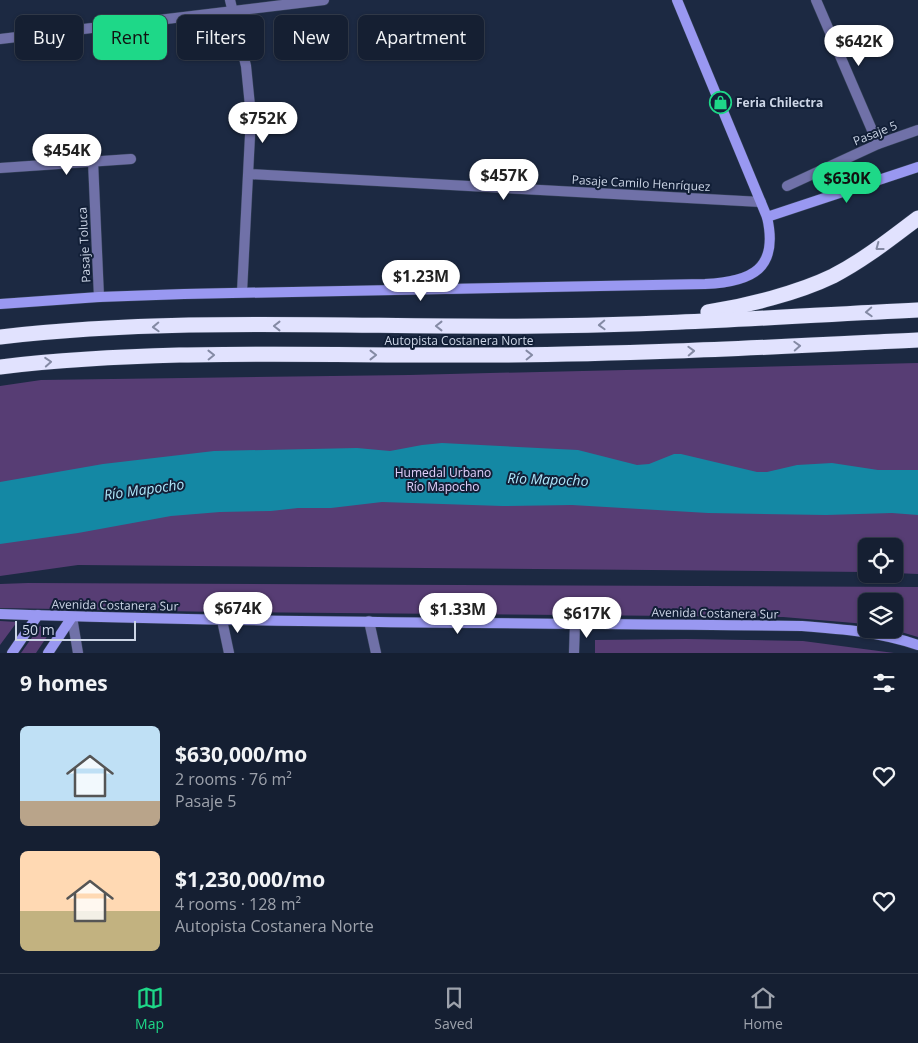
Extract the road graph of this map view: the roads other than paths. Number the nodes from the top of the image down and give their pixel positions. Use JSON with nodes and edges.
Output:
{"nodes":[{"id":1,"x":230,"y":0,"type":"edge"},
{"id":2,"x":324,"y":0,"type":"edge"},
{"id":3,"x":677,"y":0,"type":"edge"},
{"id":4,"x":816,"y":0,"type":"edge"},
{"id":5,"x":234,"y":11,"type":"junction"},
{"id":6,"x":0,"y":39,"type":"edge"},
{"id":7,"x":918,"y":130,"type":"edge"},
{"id":8,"x":878,"y":144,"type":"junction"},
{"id":9,"x":132,"y":159,"type":"dead end"},
{"id":10,"x":93,"y":161,"type":"junction"},
{"id":11,"x":918,"y":167,"type":"edge"},
{"id":12,"x":0,"y":168,"type":"edge"},
{"id":13,"x":249,"y":174,"type":"junction"},
{"id":14,"x":787,"y":186,"type":"dead end"},
{"id":15,"x":762,"y":202,"type":"junction"},
{"id":16,"x":767,"y":216,"type":"junction"},
{"id":17,"x":918,"y":218,"type":"edge"},
{"id":18,"x":242,"y":292,"type":"junction"},
{"id":19,"x":99,"y":297,"type":"junction"},
{"id":20,"x":0,"y":304,"type":"edge"},
{"id":21,"x":918,"y":310,"type":"edge"},
{"id":22,"x":650,"y":322,"type":"junction"},
{"id":23,"x":0,"y":337,"type":"edge"},
{"id":24,"x":918,"y":340,"type":"edge"},
{"id":25,"x":0,"y":367,"type":"edge"},
{"id":26,"x":0,"y":614,"type":"edge"},
{"id":27,"x":38,"y":615,"type":"junction"},
{"id":28,"x":72,"y":617,"type":"junction"},
{"id":29,"x":222,"y":620,"type":"junction"},
{"id":30,"x":370,"y":621,"type":"junction"},
{"id":31,"x":575,"y":623,"type":"junction"},
{"id":32,"x":918,"y":645,"type":"edge"},
{"id":33,"x":12,"y":653,"type":"edge"},
{"id":34,"x":48,"y":653,"type":"edge"},
{"id":35,"x":78,"y":653,"type":"edge"},
{"id":36,"x":229,"y":653,"type":"edge"},
{"id":37,"x":376,"y":653,"type":"edge"},
{"id":38,"x":574,"y":653,"type":"edge"}],
"edges":[{"from":1,"to":5,"type":"street"},
{"from":2,"to":5,"type":"street"},
{"from":3,"to":15,"type":"street"},
{"from":4,"to":8,"type":"street"},
{"from":5,"to":6,"type":"street"},
{"from":5,"to":13,"type":"street"},
{"from":7,"to":8,"type":"street","name":"Pasaje 5"},
{"from":8,"to":14,"type":"street","name":"Pasaje 5"},
{"from":9,"to":10,"type":"street"},
{"from":10,"to":12,"type":"street"},
{"from":10,"to":19,"type":"street","name":"Pasaje Toluca"},
{"from":11,"to":16,"type":"street"},
{"from":13,"to":15,"type":"street","name":"Pasaje Camilo Henríquez"},
{"from":13,"to":18,"type":"street"},
{"from":15,"to":16,"type":"street"},
{"from":16,"to":18,"type":"street"},
{"from":17,"to":22,"type":"highway","one_way":true},
{"from":18,"to":19,"type":"street"},
{"from":19,"to":20,"type":"street"},
{"from":21,"to":22,"type":"highway","name":"Autopista Costanera Norte","one_way":true},
{"from":22,"to":23,"type":"highway","name":"Autopista Costanera Norte","one_way":true},
{"from":25,"to":24,"type":"highway","name":"Autopista Costanera Norte","one_way":true},
{"from":26,"to":27,"type":"street","name":"Avenida Costanera Sur"},
{"from":27,"to":28,"type":"street","name":"Avenida Costanera Sur"},
{"from":27,"to":33,"type":"street"},
{"from":28,"to":29,"type":"street","name":"Avenida Costanera Sur"},
{"from":28,"to":34,"type":"street"},
{"from":28,"to":35,"type":"street"},
{"from":29,"to":30,"type":"street","name":"Avenida Costanera Sur"},
{"from":29,"to":36,"type":"street"},
{"from":30,"to":31,"type":"street","name":"Avenida Costanera Sur"},
{"from":30,"to":37,"type":"street"},
{"from":31,"to":32,"type":"street","name":"Avenida Costanera Sur"},
{"from":31,"to":38,"type":"street"}]}
